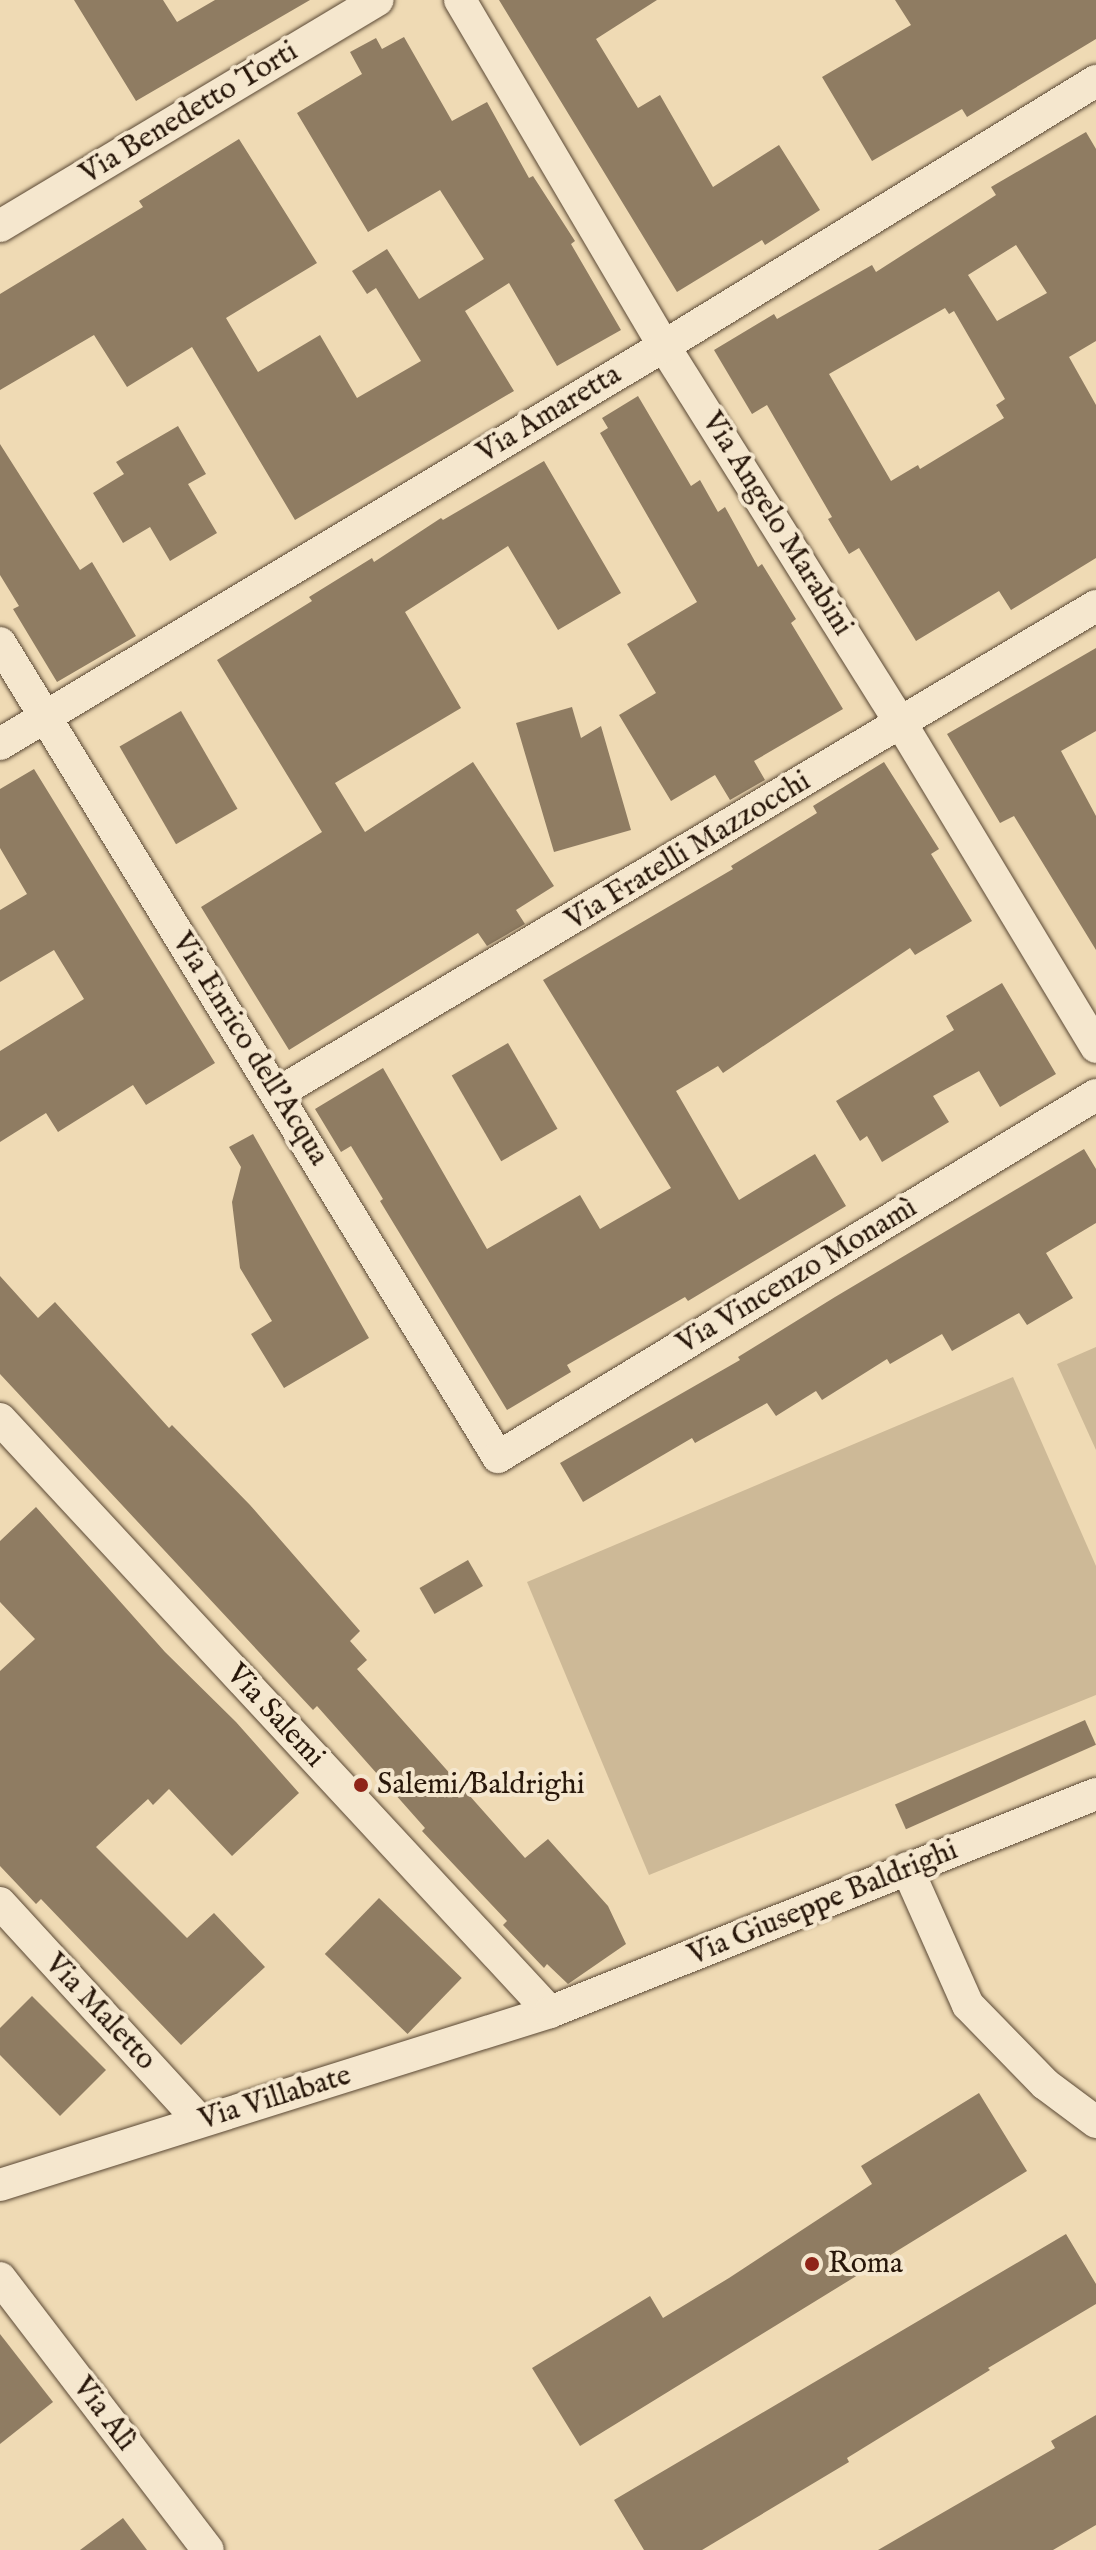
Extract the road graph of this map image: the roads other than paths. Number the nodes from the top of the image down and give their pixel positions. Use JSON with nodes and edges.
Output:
{"nodes":[{"id":1,"x":378,"y":0,"type":"edge"},
{"id":2,"x":460,"y":0,"type":"edge"},
{"id":3,"x":1096,"y":81,"type":"edge"},
{"id":4,"x":0,"y":226,"type":"edge"},
{"id":5,"x":664,"y":346,"type":"junction"},
{"id":6,"x":1096,"y":606,"type":"edge"},
{"id":7,"x":0,"y":643,"type":"edge"},
{"id":8,"x":44,"y":716,"type":"junction"},
{"id":9,"x":902,"y":725,"type":"junction"},
{"id":10,"x":0,"y":744,"type":"edge"},
{"id":11,"x":1096,"y":1047,"type":"edge"},
{"id":12,"x":278,"y":1093,"type":"junction"},
{"id":13,"x":1096,"y":1095,"type":"edge"},
{"id":14,"x":0,"y":1419,"type":"edge"},
{"id":15,"x":498,"y":1457,"type":"joint"},
{"id":16,"x":1096,"y":1794,"type":"edge"},
{"id":17,"x":907,"y":1868,"type":"junction"},
{"id":18,"x":0,"y":1903,"type":"edge"},
{"id":19,"x":550,"y":2012,"type":"junction"},
{"id":20,"x":200,"y":2121,"type":"junction"},
{"id":21,"x":1096,"y":2122,"type":"edge"},
{"id":22,"x":0,"y":2185,"type":"edge"},
{"id":23,"x":0,"y":2278,"type":"edge"},
{"id":24,"x":208,"y":2550,"type":"edge"}],
"edges":[{"from":1,"to":4,"type":"street","name":"Via Benedetto Torti"},
{"from":2,"to":5,"type":"street","name":"Via Angelo Marabini"},
{"from":3,"to":5,"type":"street","name":"Via Amaretta"},
{"from":5,"to":8,"type":"street","name":"Via Amaretta"},
{"from":5,"to":9,"type":"street","name":"Via Angelo Marabini"},
{"from":6,"to":9,"type":"street","name":"Via Fratelli Mazzocchi"},
{"from":7,"to":8,"type":"street","name":"Via Enrico dell'Acqua"},
{"from":8,"to":10,"type":"street","name":"Via Amaretta"},
{"from":8,"to":12,"type":"street","name":"Via Enrico dell'Acqua"},
{"from":9,"to":11,"type":"street","name":"Via Angelo Marabini"},
{"from":9,"to":12,"type":"street","name":"Via Fratelli Mazzocchi"},
{"from":12,"to":15,"type":"street","name":"Via Enrico dell'Acqua"},
{"from":13,"to":15,"type":"street","name":"Via Vincenzo Monamì"},
{"from":14,"to":19,"type":"street","name":"Via Salemi"},
{"from":16,"to":17,"type":"street","name":"Via Giuseppe Baldrighi"},
{"from":17,"to":19,"type":"street","name":"Via Giuseppe Baldrighi"},
{"from":17,"to":21,"type":"street"},
{"from":18,"to":20,"type":"street","name":"Via Maletto"},
{"from":19,"to":20,"type":"street","name":"Via Villabate"},
{"from":20,"to":22,"type":"street","name":"Via Villabate"},
{"from":23,"to":24,"type":"street","name":"Via Alì"}]}
